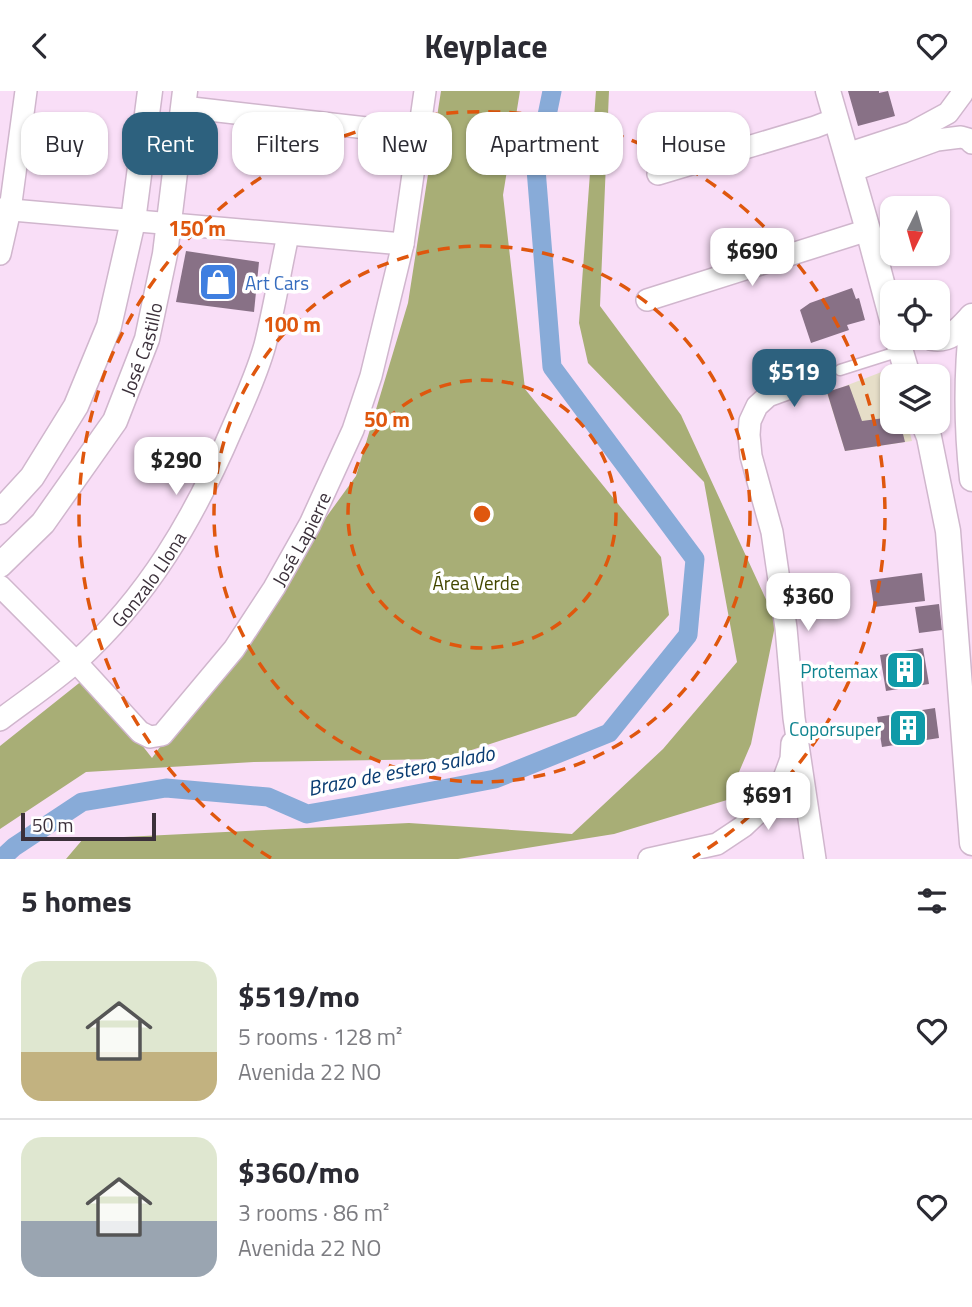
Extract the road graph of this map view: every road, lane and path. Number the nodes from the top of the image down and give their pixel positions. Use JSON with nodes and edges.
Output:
{"nodes":[{"id":1,"x":26,"y":91,"type":"edge"},
{"id":2,"x":150,"y":91,"type":"edge"},
{"id":3,"x":425,"y":91,"type":"edge"},
{"id":4,"x":828,"y":91,"type":"edge"},
{"id":5,"x":962,"y":91,"type":"edge"},
{"id":6,"x":184,"y":99,"type":"edge"},
{"id":7,"x":422,"y":112,"type":"edge"},
{"id":8,"x":836,"y":119,"type":"junction"},
{"id":9,"x":358,"y":125,"type":"edge"},
{"id":10,"x":972,"y":143,"type":"edge"},
{"id":11,"x":750,"y":146,"type":"edge"},
{"id":12,"x":849,"y":163,"type":"junction"},
{"id":13,"x":413,"y":175,"type":"edge"},
{"id":14,"x":5,"y":209,"type":"edge"},
{"id":15,"x":133,"y":221,"type":"junction"},
{"id":16,"x":169,"y":225,"type":"junction"},
{"id":17,"x":868,"y":230,"type":"junction"},
{"id":18,"x":288,"y":235,"type":"junction"},
{"id":19,"x":403,"y":244,"type":"junction"},
{"id":20,"x":0,"y":254,"type":"edge"},
{"id":21,"x":882,"y":280,"type":"edge"},
{"id":22,"x":646,"y":300,"type":"dead end"},
{"id":23,"x":972,"y":318,"type":"edge"},
{"id":24,"x":950,"y":337,"type":"edge"},
{"id":25,"x":886,"y":350,"type":"edge"},
{"id":26,"x":840,"y":370,"type":"dead end"},
{"id":27,"x":812,"y":380,"type":"dead end"},
{"id":28,"x":928,"y":434,"type":"edge"},
{"id":29,"x":972,"y":479,"type":"edge"},
{"id":30,"x":0,"y":512,"type":"edge"},
{"id":31,"x":0,"y":565,"type":"edge"},
{"id":32,"x":0,"y":586,"type":"edge"},
{"id":33,"x":76,"y":662,"type":"junction"},
{"id":34,"x":794,"y":718,"type":"junction"},
{"id":35,"x":0,"y":720,"type":"edge"},
{"id":36,"x":972,"y":843,"type":"edge"},
{"id":37,"x":649,"y":859,"type":"edge"},
{"id":38,"x":815,"y":859,"type":"edge"}],
"edges":[{"from":1,"to":14,"type":"street"},
{"from":2,"to":15,"type":"street","name":"José Castillo"},
{"from":3,"to":7,"type":"street","name":"José Lapierre"},
{"from":4,"to":8,"type":"street"},
{"from":5,"to":12,"type":"street"},
{"from":6,"to":9,"type":"street"},
{"from":6,"to":16,"type":"street","name":"José Castillo"},
{"from":8,"to":11,"type":"street"},
{"from":8,"to":12,"type":"street"},
{"from":10,"to":12,"type":"street"},
{"from":12,"to":17,"type":"street"},
{"from":13,"to":19,"type":"street","name":"José Lapierre"},
{"from":14,"to":15,"type":"street"},
{"from":14,"to":20,"type":"street"},
{"from":15,"to":16,"type":"street"},
{"from":15,"to":30,"type":"street","name":"José Castillo"},
{"from":16,"to":18,"type":"street"},
{"from":16,"to":31,"type":"street","name":"José Castillo"},
{"from":17,"to":21,"type":"street"},
{"from":17,"to":22,"type":"street"},
{"from":18,"to":19,"type":"street"},
{"from":18,"to":33,"type":"street","name":"Gonzalo Llona"},
{"from":19,"to":33,"type":"street","name":"José Lapierre"},
{"from":23,"to":24,"type":"street"},
{"from":23,"to":29,"type":"street"},
{"from":25,"to":26,"type":"lane"},
{"from":27,"to":34,"type":"street"},
{"from":28,"to":36,"type":"street"},
{"from":32,"to":33,"type":"street","name":"José Lapierre"},
{"from":33,"to":35,"type":"street","name":"Gonzalo Llona"},
{"from":34,"to":37,"type":"street"},
{"from":34,"to":38,"type":"street"}]}
